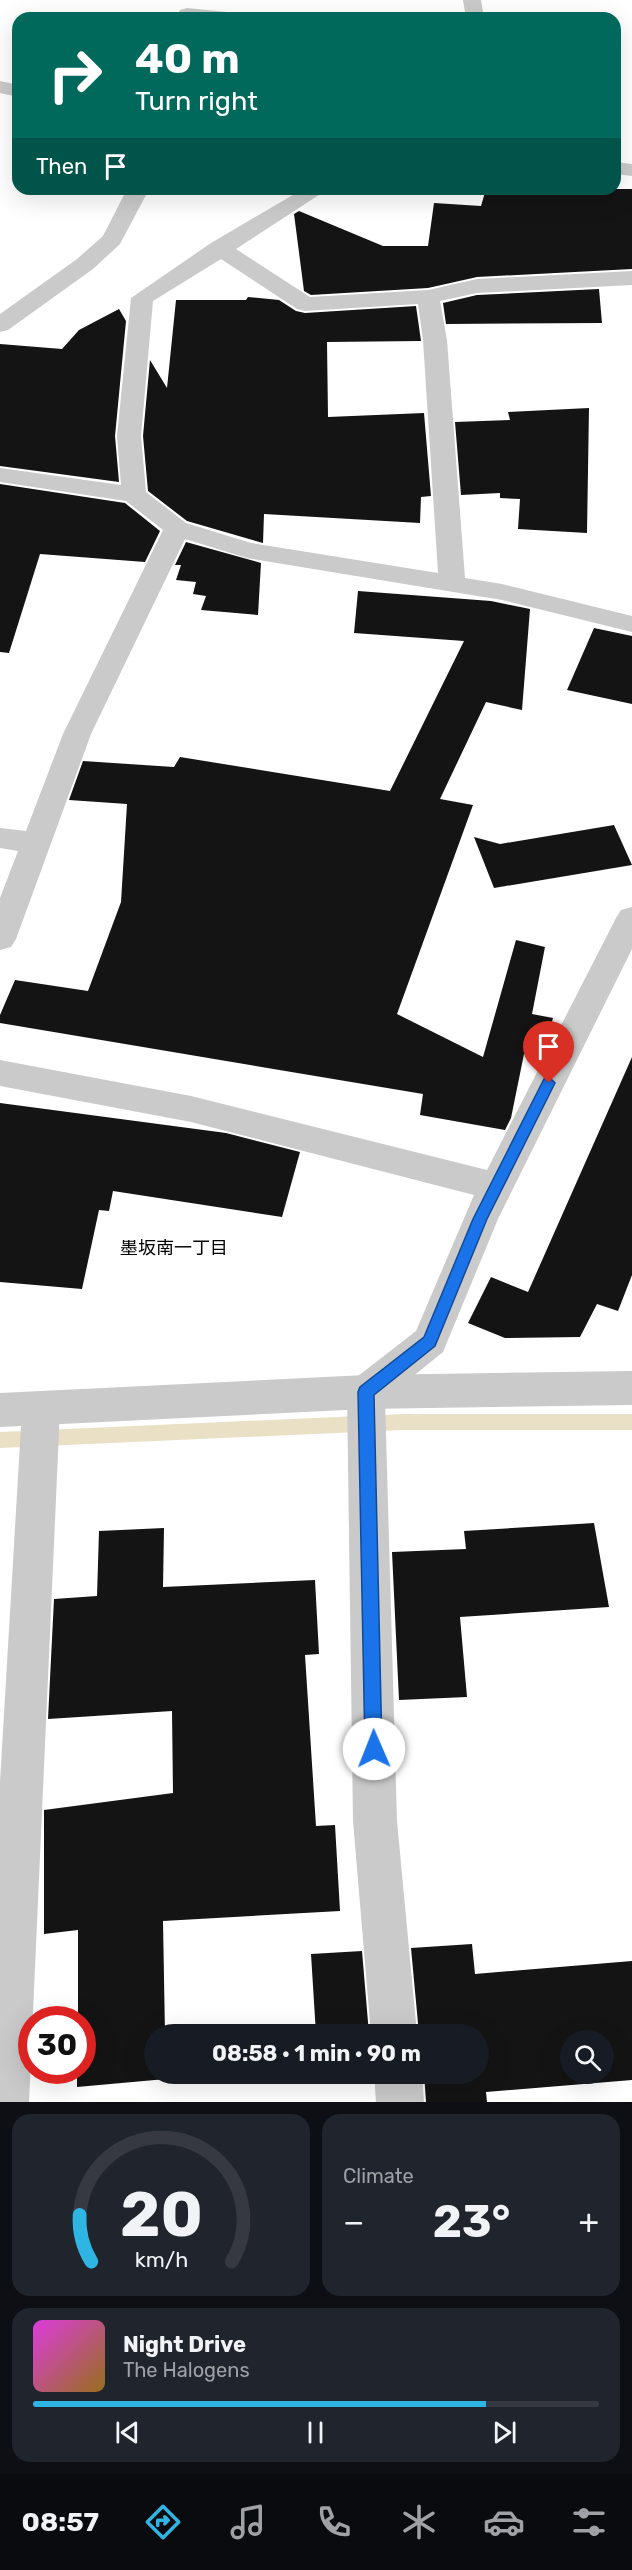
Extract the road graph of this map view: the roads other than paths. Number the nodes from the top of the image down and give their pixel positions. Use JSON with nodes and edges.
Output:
{"nodes":[{"id":1,"x":207,"y":0,"type":"edge"},
{"id":2,"x":190,"y":12,"type":"edge"},
{"id":3,"x":133,"y":195,"type":"edge"},
{"id":4,"x":308,"y":195,"type":"edge"},
{"id":5,"x":219,"y":248,"type":"junction"},
{"id":6,"x":632,"y":278,"type":"edge"},
{"id":7,"x":428,"y":297,"type":"junction"},
{"id":8,"x":0,"y":325,"type":"edge"},
{"id":9,"x":0,"y":475,"type":"edge"},
{"id":10,"x":134,"y":495,"type":"junction"},
{"id":11,"x":177,"y":528,"type":"junction"},
{"id":12,"x":452,"y":583,"type":"junction"},
{"id":13,"x":632,"y":624,"type":"edge"},
{"id":14,"x":0,"y":838,"type":"edge"},
{"id":15,"x":35,"y":843,"type":"junction"},
{"id":16,"x":632,"y":918,"type":"edge"},
{"id":17,"x":0,"y":939,"type":"edge"},
{"id":18,"x":0,"y":1073,"type":"edge"},
{"id":19,"x":497,"y":1187,"type":"junction"},
{"id":20,"x":632,"y":1388,"type":"edge"},
{"id":21,"x":366,"y":1392,"type":"junction"},
{"id":22,"x":41,"y":1409,"type":"junction"},
{"id":23,"x":0,"y":1410,"type":"edge"},
{"id":24,"x":393,"y":2024,"type":"edge"},
{"id":25,"x":399,"y":2084,"type":"edge"},
{"id":26,"x":5,"y":2102,"type":"edge"},
{"id":27,"x":400,"y":2102,"type":"edge"}],
"edges":[{"from":1,"to":2,"type":"street"},
{"from":3,"to":8,"type":"street"},
{"from":4,"to":5,"type":"street"},
{"from":5,"to":7,"type":"street"},
{"from":5,"to":10,"type":"street"},
{"from":6,"to":7,"type":"street"},
{"from":7,"to":12,"type":"street"},
{"from":9,"to":10,"type":"street"},
{"from":10,"to":11,"type":"street"},
{"from":11,"to":12,"type":"street"},
{"from":11,"to":15,"type":"street"},
{"from":12,"to":13,"type":"street"},
{"from":14,"to":15,"type":"street"},
{"from":15,"to":17,"type":"street"},
{"from":16,"to":19,"type":"street"},
{"from":18,"to":19,"type":"street"},
{"from":19,"to":21,"type":"street"},
{"from":20,"to":21,"type":"street"},
{"from":21,"to":22,"type":"street"},
{"from":21,"to":24,"type":"street"},
{"from":22,"to":23,"type":"street"},
{"from":22,"to":26,"type":"street"},
{"from":25,"to":27,"type":"street"}]}
